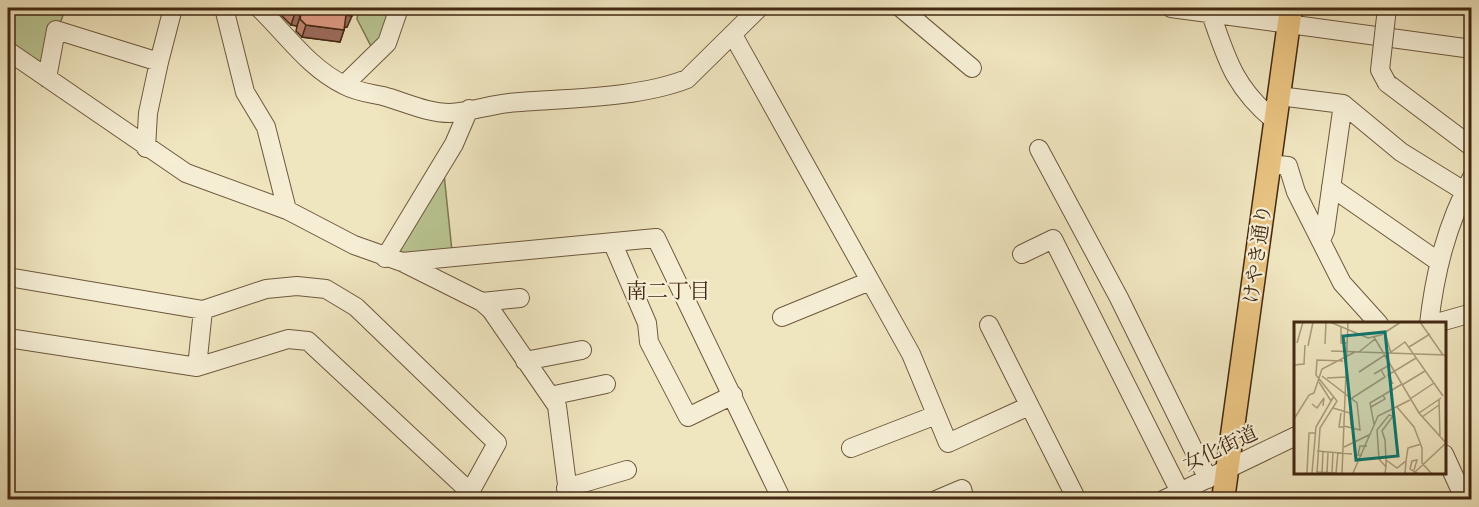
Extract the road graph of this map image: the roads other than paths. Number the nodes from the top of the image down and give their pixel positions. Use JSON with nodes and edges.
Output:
{"nodes":[{"id":1,"x":173,"y":8,"type":"edge"},
{"id":2,"x":224,"y":8,"type":"edge"},
{"id":3,"x":259,"y":8,"type":"edge"},
{"id":4,"x":399,"y":8,"type":"edge"},
{"id":5,"x":759,"y":8,"type":"edge"},
{"id":6,"x":901,"y":8,"type":"edge"},
{"id":7,"x":1171,"y":8,"type":"edge"},
{"id":8,"x":1388,"y":8,"type":"edge"},
{"id":9,"x":1394,"y":8,"type":"edge"},
{"id":10,"x":1210,"y":10,"type":"edge"},
{"id":11,"x":1290,"y":16,"type":"edge"},
{"id":12,"x":734,"y":35,"type":"junction"},
{"id":13,"x":1390,"y":38,"type":"junction"},
{"id":14,"x":1472,"y":49,"type":"edge"},
{"id":15,"x":8,"y":51,"type":"edge"},
{"id":16,"x":159,"y":62,"type":"junction"},
{"id":17,"x":972,"y":68,"type":"dead end"},
{"id":18,"x":47,"y":78,"type":"junction"},
{"id":19,"x":344,"y":85,"type":"junction"},
{"id":20,"x":1279,"y":96,"type":"junction"},
{"id":21,"x":1343,"y":104,"type":"junction"},
{"id":22,"x":469,"y":109,"type":"junction"},
{"id":23,"x":1275,"y":121,"type":"junction"},
{"id":24,"x":1472,"y":147,"type":"edge"},
{"id":25,"x":146,"y":148,"type":"junction"},
{"id":26,"x":1039,"y":149,"type":"dead end"},
{"id":27,"x":1269,"y":164,"type":"junction"},
{"id":28,"x":1468,"y":184,"type":"edge"},
{"id":29,"x":1331,"y":187,"type":"junction"},
{"id":30,"x":287,"y":210,"type":"junction"},
{"id":31,"x":1321,"y":240,"type":"junction"},
{"id":32,"x":613,"y":244,"type":"junction"},
{"id":33,"x":1022,"y":254,"type":"dead end"},
{"id":34,"x":394,"y":260,"type":"junction"},
{"id":35,"x":1439,"y":262,"type":"junction"},
{"id":36,"x":8,"y":277,"type":"edge"},
{"id":37,"x":870,"y":282,"type":"junction"},
{"id":38,"x":520,"y":298,"type":"dead end"},
{"id":39,"x":482,"y":302,"type":"junction"},
{"id":40,"x":203,"y":310,"type":"junction"},
{"id":41,"x":782,"y":317,"type":"dead end"},
{"id":42,"x":1469,"y":318,"type":"edge"},
{"id":43,"x":1377,"y":322,"type":"edge"},
{"id":44,"x":1431,"y":322,"type":"edge"},
{"id":45,"x":1444,"y":322,"type":"edge"},
{"id":46,"x":989,"y":325,"type":"dead end"},
{"id":47,"x":8,"y":338,"type":"edge"},
{"id":48,"x":582,"y":350,"type":"dead end"},
{"id":49,"x":525,"y":361,"type":"junction"},
{"id":50,"x":197,"y":367,"type":"junction"},
{"id":51,"x":606,"y":384,"type":"dead end"},
{"id":52,"x":733,"y":394,"type":"junction"},
{"id":53,"x":550,"y":396,"type":"junction"},
{"id":54,"x":1029,"y":406,"type":"junction"},
{"id":55,"x":936,"y":415,"type":"junction"},
{"id":56,"x":1294,"y":437,"type":"edge"},
{"id":57,"x":851,"y":448,"type":"dead end"},
{"id":58,"x":1446,"y":458,"type":"edge"},
{"id":59,"x":627,"y":470,"type":"dead end"},
{"id":60,"x":1218,"y":474,"type":"junction"},
{"id":61,"x":1463,"y":493,"type":"edge"},
{"id":62,"x":568,"y":494,"type":"edge"},
{"id":63,"x":470,"y":496,"type":"edge"},
{"id":64,"x":1172,"y":496,"type":"edge"},
{"id":65,"x":782,"y":500,"type":"edge"},
{"id":66,"x":936,"y":500,"type":"edge"},
{"id":67,"x":965,"y":500,"type":"edge"},
{"id":68,"x":1077,"y":500,"type":"edge"},
{"id":69,"x":1223,"y":500,"type":"edge"}],
"edges":[{"from":1,"to":16,"type":"street"},
{"from":2,"to":30,"type":"street"},
{"from":3,"to":19,"type":"street"},
{"from":4,"to":19,"type":"street"},
{"from":5,"to":12,"type":"street"},
{"from":6,"to":17,"type":"street"},
{"from":7,"to":10,"type":"street"},
{"from":8,"to":24,"type":"street","bridge":true},
{"from":9,"to":13,"type":"street"},
{"from":10,"to":11,"type":"street"},
{"from":10,"to":23,"type":"street"},
{"from":11,"to":13,"type":"street"},
{"from":11,"to":20,"type":"main road","name":"けやき通り"},
{"from":12,"to":22,"type":"street"},
{"from":12,"to":37,"type":"street"},
{"from":13,"to":14,"type":"street"},
{"from":15,"to":18,"type":"street"},
{"from":16,"to":18,"type":"street"},
{"from":16,"to":25,"type":"street"},
{"from":18,"to":25,"type":"street"},
{"from":19,"to":22,"type":"street"},
{"from":20,"to":21,"type":"street"},
{"from":20,"to":23,"type":"main road","name":"けやき通り"},
{"from":21,"to":28,"type":"street"},
{"from":21,"to":29,"type":"street"},
{"from":22,"to":34,"type":"street"},
{"from":23,"to":27,"type":"main road","name":"けやき通り"},
{"from":25,"to":30,"type":"street"},
{"from":26,"to":60,"type":"street"},
{"from":27,"to":31,"type":"street"},
{"from":27,"to":60,"type":"main road","name":"けやき通り"},
{"from":28,"to":35,"type":"street"},
{"from":29,"to":31,"type":"street"},
{"from":29,"to":35,"type":"street"},
{"from":30,"to":34,"type":"street"},
{"from":31,"to":43,"type":"street"},
{"from":32,"to":34,"type":"street"},
{"from":32,"to":52,"type":"street"},
{"from":32,"to":52,"type":"street"},
{"from":33,"to":64,"type":"street"},
{"from":34,"to":39,"type":"street"},
{"from":35,"to":44,"type":"street"},
{"from":36,"to":40,"type":"street"},
{"from":37,"to":41,"type":"street"},
{"from":37,"to":55,"type":"street"},
{"from":38,"to":39,"type":"street"},
{"from":39,"to":49,"type":"street"},
{"from":40,"to":50,"type":"street"},
{"from":40,"to":63,"type":"street"},
{"from":42,"to":45,"type":"street"},
{"from":46,"to":54,"type":"street"},
{"from":47,"to":50,"type":"street"},
{"from":48,"to":49,"type":"street"},
{"from":49,"to":53,"type":"street"},
{"from":50,"to":63,"type":"street"},
{"from":51,"to":53,"type":"street"},
{"from":52,"to":65,"type":"street"},
{"from":53,"to":62,"type":"street"},
{"from":54,"to":55,"type":"street"},
{"from":54,"to":68,"type":"street"},
{"from":55,"to":57,"type":"street"},
{"from":56,"to":60,"type":"street","name":"女化街道"},
{"from":58,"to":61,"type":"street"},
{"from":59,"to":62,"type":"street"},
{"from":60,"to":64,"type":"street","name":"女化街道"},
{"from":60,"to":69,"type":"main road","name":"けやき通り"},
{"from":66,"to":67,"type":"street"}]}
